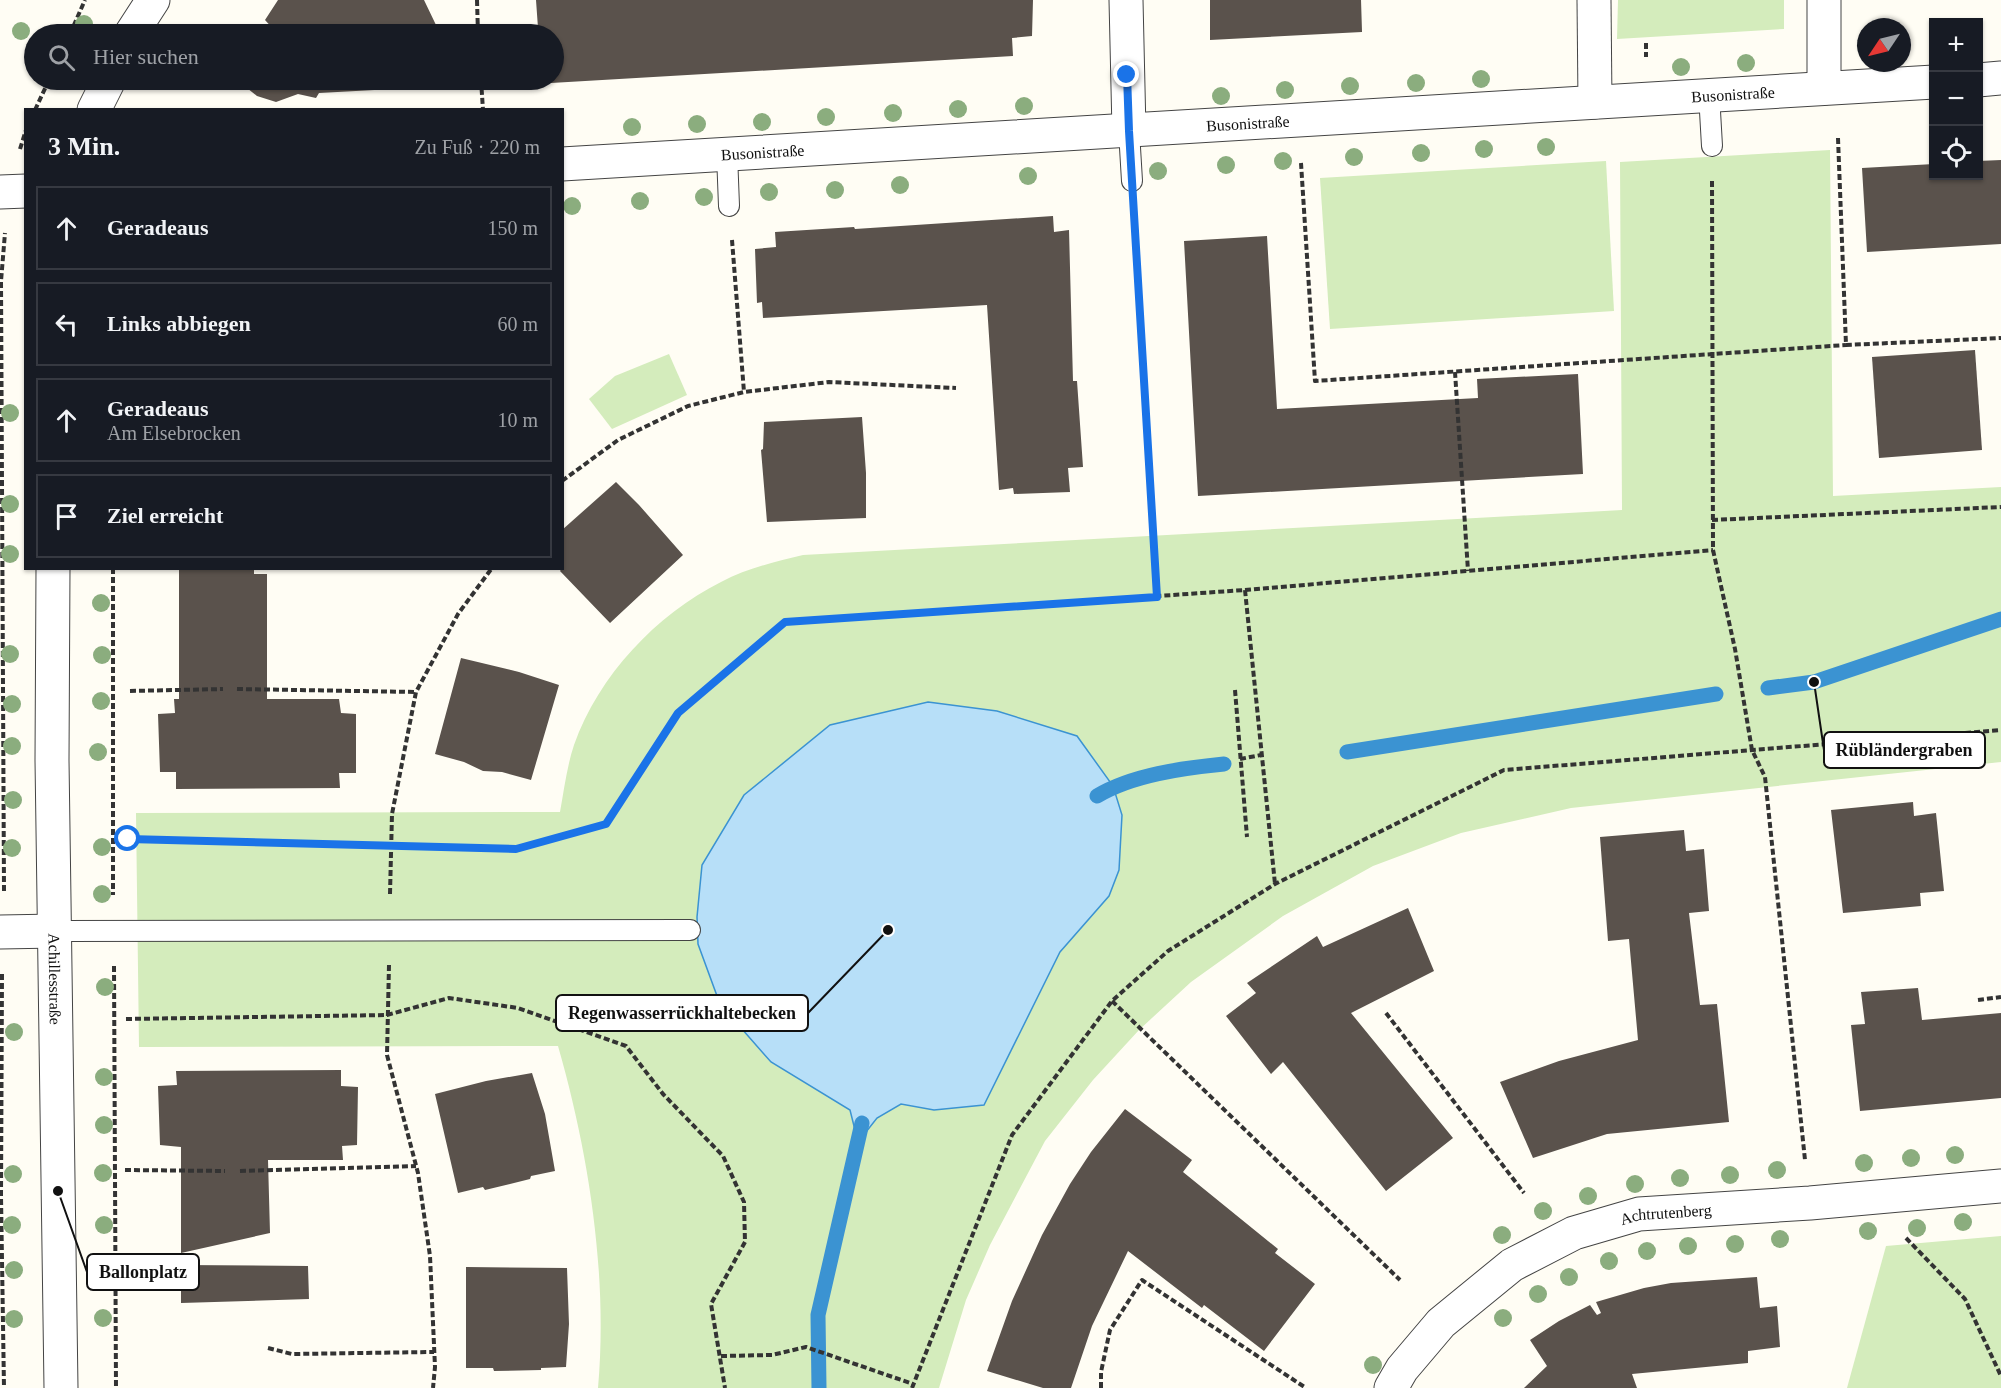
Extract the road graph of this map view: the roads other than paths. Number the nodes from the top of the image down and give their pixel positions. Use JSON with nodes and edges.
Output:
{"nodes":[{"id":1,"x":153,"y":0,"type":"edge"},
{"id":2,"x":1126,"y":0,"type":"edge"},
{"id":3,"x":1594,"y":0,"type":"edge"},
{"id":4,"x":1824,"y":0,"type":"edge"},
{"id":5,"x":137,"y":24,"type":"edge"},
{"id":6,"x":2001,"y":78,"type":"edge"},
{"id":7,"x":1983,"y":80,"type":"edge"},
{"id":8,"x":1929,"y":82,"type":"edge"},
{"id":9,"x":1824,"y":88,"type":"junction"},
{"id":10,"x":104,"y":90,"type":"edge"},
{"id":11,"x":1709,"y":94,"type":"junction"},
{"id":12,"x":1594,"y":102,"type":"junction"},
{"id":13,"x":95,"y":108,"type":"edge"},
{"id":14,"x":1129,"y":131,"type":"junction"},
{"id":15,"x":1712,"y":146,"type":"road end"},
{"id":16,"x":727,"y":154,"type":"junction"},
{"id":17,"x":564,"y":164,"type":"edge"},
{"id":18,"x":1132,"y":181,"type":"road end"},
{"id":19,"x":729,"y":207,"type":"road end"},
{"id":20,"x":53,"y":570,"type":"edge"},
{"id":21,"x":690,"y":930,"type":"dead end"},
{"id":22,"x":56,"y":931,"type":"junction"},
{"id":23,"x":1,"y":932,"type":"edge"},
{"id":24,"x":2001,"y":1186,"type":"edge"},
{"id":25,"x":61,"y":1388,"type":"edge"},
{"id":26,"x":1391,"y":1388,"type":"edge"}],
"edges":[{"from":1,"to":5,"type":"street"},
{"from":2,"to":14,"type":"street"},
{"from":3,"to":12,"type":"street"},
{"from":4,"to":9,"type":"street"},
{"from":6,"to":7,"type":"street"},
{"from":8,"to":9,"type":"street","name":"Busonistraße"},
{"from":9,"to":11,"type":"street","name":"Busonistraße"},
{"from":10,"to":13,"type":"street"},
{"from":11,"to":12,"type":"street","name":"Busonistraße"},
{"from":11,"to":15,"type":"lane"},
{"from":12,"to":14,"type":"street","name":"Busonistraße"},
{"from":14,"to":16,"type":"street","name":"Busonistraße"},
{"from":14,"to":18,"type":"lane"},
{"from":16,"to":17,"type":"street","name":"Busonistraße"},
{"from":16,"to":19,"type":"lane"},
{"from":20,"to":22,"type":"street","name":"Achillesstraße"},
{"from":21,"to":22,"type":"lane"},
{"from":22,"to":23,"type":"street"},
{"from":22,"to":25,"type":"street","name":"Achillesstraße"},
{"from":24,"to":26,"type":"street","name":"Achtrutenberg"}]}
